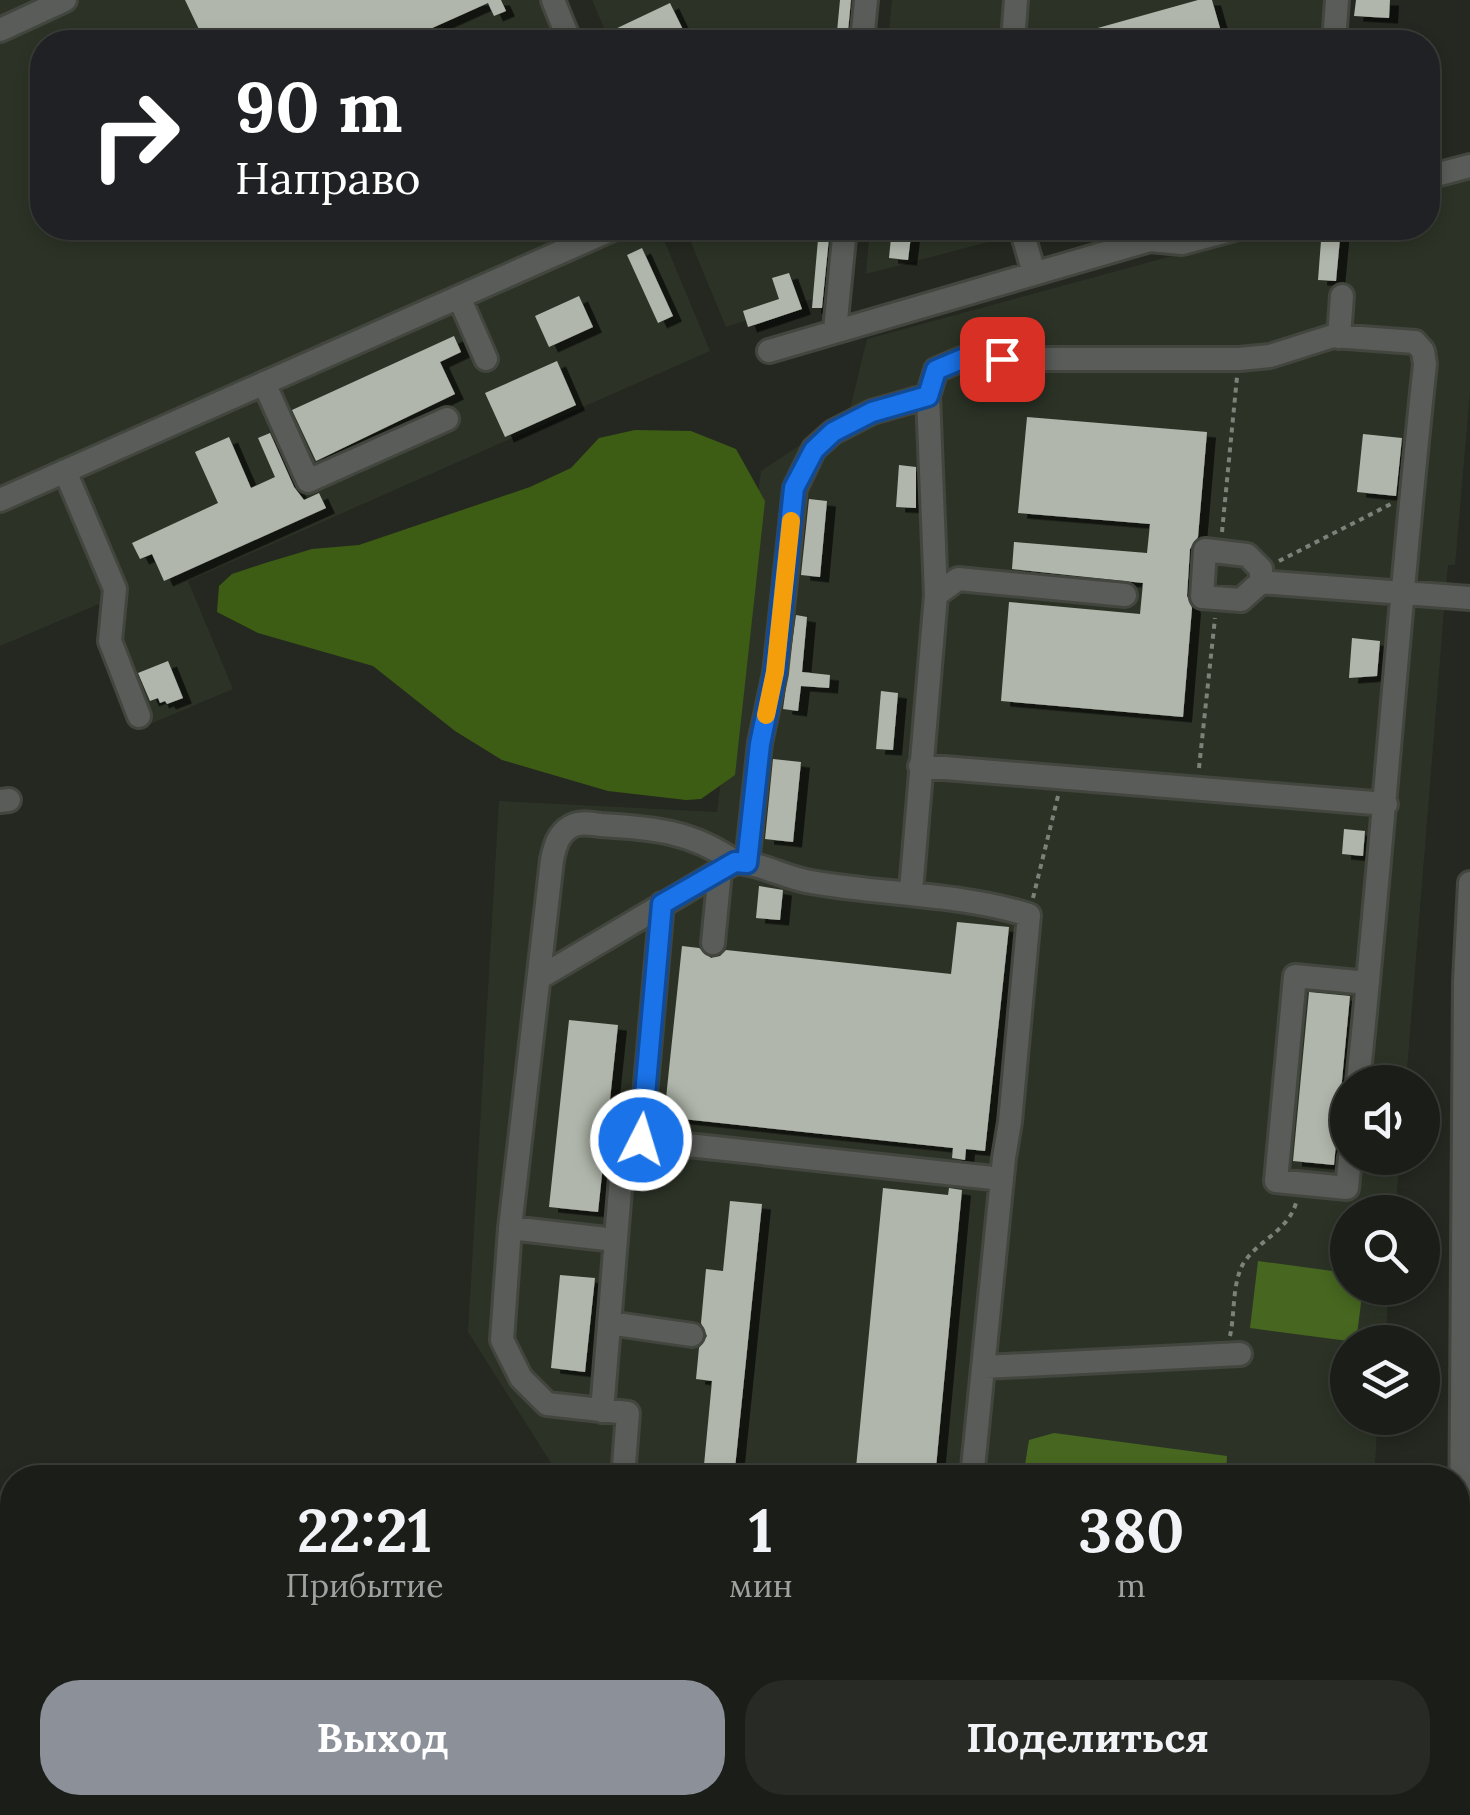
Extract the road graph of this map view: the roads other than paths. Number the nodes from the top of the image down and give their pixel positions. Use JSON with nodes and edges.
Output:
{"nodes":[{"id":1,"x":66,"y":0,"type":"edge"},
{"id":2,"x":553,"y":0,"type":"edge"},
{"id":3,"x":866,"y":0,"type":"edge"},
{"id":4,"x":1016,"y":0,"type":"edge"},
{"id":5,"x":1337,"y":0,"type":"edge"},
{"id":6,"x":0,"y":30,"type":"edge"},
{"id":7,"x":565,"y":30,"type":"edge"},
{"id":8,"x":863,"y":30,"type":"edge"},
{"id":9,"x":1014,"y":30,"type":"edge"},
{"id":10,"x":1335,"y":30,"type":"edge"},
{"id":11,"x":1470,"y":166,"type":"edge"},
{"id":12,"x":1440,"y":174,"type":"edge"},
{"id":13,"x":588,"y":240,"type":"edge"},
{"id":14,"x":844,"y":240,"type":"edge"},
{"id":15,"x":1024,"y":240,"type":"edge"},
{"id":16,"x":1150,"y":240,"type":"edge"},
{"id":17,"x":1150,"y":240,"type":"edge"},
{"id":18,"x":1193,"y":240,"type":"edge"},
{"id":19,"x":1034,"y":274,"type":"junction"},
{"id":20,"x":1342,"y":296,"type":"dead end"},
{"id":21,"x":459,"y":297,"type":"junction"},
{"id":22,"x":835,"y":330,"type":"junction"},
{"id":23,"x":1339,"y":337,"type":"junction"},
{"id":24,"x":769,"y":351,"type":"dead end"},
{"id":25,"x":486,"y":358,"type":"dead end"},
{"id":26,"x":264,"y":383,"type":"junction"},
{"id":27,"x":928,"y":396,"type":"junction"},
{"id":28,"x":447,"y":418,"type":"dead end"},
{"id":29,"x":65,"y":471,"type":"junction"},
{"id":30,"x":0,"y":500,"type":"edge"},
{"id":31,"x":1261,"y":575,"type":"junction"},
{"id":32,"x":1402,"y":594,"type":"junction"},
{"id":33,"x":936,"y":595,"type":"junction"},
{"id":34,"x":1125,"y":595,"type":"dead end"},
{"id":35,"x":1470,"y":598,"type":"edge"},
{"id":36,"x":139,"y":716,"type":"dead end"},
{"id":37,"x":920,"y":766,"type":"junction"},
{"id":38,"x":1386,"y":804,"type":"junction"},
{"id":39,"x":734,"y":865,"type":"junction"},
{"id":40,"x":1470,"y":882,"type":"edge"},
{"id":41,"x":911,"y":891,"type":"junction"},
{"id":42,"x":662,"y":904,"type":"junction"},
{"id":43,"x":714,"y":943,"type":"dead end"},
{"id":44,"x":539,"y":978,"type":"junction"},
{"id":45,"x":1368,"y":983,"type":"junction"},
{"id":46,"x":1360,"y":1065,"type":"edge"},
{"id":47,"x":641,"y":1140,"type":"junction"},
{"id":48,"x":1348,"y":1175,"type":"edge"},
{"id":49,"x":1002,"y":1179,"type":"junction"},
{"id":50,"x":510,"y":1228,"type":"junction"},
{"id":51,"x":614,"y":1240,"type":"junction"},
{"id":52,"x":609,"y":1323,"type":"junction"},
{"id":53,"x":1466,"y":1331,"type":"edge"},
{"id":54,"x":692,"y":1334,"type":"dead end"},
{"id":55,"x":1235,"y":1355,"type":"road end"},
{"id":56,"x":985,"y":1367,"type":"junction"},
{"id":57,"x":602,"y":1411,"type":"junction"},
{"id":58,"x":625,"y":1465,"type":"edge"},
{"id":59,"x":974,"y":1465,"type":"edge"},
{"id":60,"x":1463,"y":1465,"type":"edge"}],
"edges":[{"from":1,"to":6,"type":"street"},
{"from":2,"to":7,"type":"street"},
{"from":3,"to":8,"type":"street"},
{"from":4,"to":9,"type":"street"},
{"from":5,"to":10,"type":"street"},
{"from":11,"to":12,"type":"street"},
{"from":13,"to":21,"type":"street"},
{"from":14,"to":22,"type":"street"},
{"from":15,"to":19,"type":"street"},
{"from":16,"to":18,"type":"street"},
{"from":17,"to":19,"type":"street"},
{"from":19,"to":22,"type":"street"},
{"from":20,"to":23,"type":"street"},
{"from":21,"to":25,"type":"street"},
{"from":21,"to":26,"type":"street"},
{"from":22,"to":24,"type":"street"},
{"from":23,"to":27,"type":"street"},
{"from":23,"to":32,"type":"street"},
{"from":26,"to":28,"type":"street"},
{"from":26,"to":29,"type":"street"},
{"from":27,"to":33,"type":"street"},
{"from":27,"to":39,"type":"street"},
{"from":29,"to":30,"type":"street"},
{"from":29,"to":36,"type":"street"},
{"from":31,"to":31,"type":"street"},
{"from":31,"to":32,"type":"street"},
{"from":32,"to":35,"type":"street"},
{"from":32,"to":38,"type":"street"},
{"from":33,"to":34,"type":"street"},
{"from":33,"to":37,"type":"street"},
{"from":37,"to":38,"type":"street"},
{"from":37,"to":41,"type":"street"},
{"from":38,"to":45,"type":"street"},
{"from":39,"to":41,"type":"street"},
{"from":39,"to":42,"type":"street"},
{"from":39,"to":43,"type":"street"},
{"from":39,"to":44,"type":"street"},
{"from":40,"to":53,"type":"street"},
{"from":41,"to":49,"type":"street"},
{"from":42,"to":44,"type":"street"},
{"from":42,"to":47,"type":"street"},
{"from":44,"to":50,"type":"street"},
{"from":45,"to":46,"type":"street"},
{"from":45,"to":48,"type":"street"},
{"from":47,"to":49,"type":"street"},
{"from":47,"to":51,"type":"street"},
{"from":49,"to":56,"type":"street"},
{"from":50,"to":51,"type":"street"},
{"from":50,"to":57,"type":"street"},
{"from":51,"to":52,"type":"street"},
{"from":52,"to":54,"type":"street"},
{"from":52,"to":57,"type":"street"},
{"from":53,"to":60,"type":"street"},
{"from":55,"to":56,"type":"street"},
{"from":56,"to":59,"type":"street"},
{"from":57,"to":58,"type":"street"}]}
